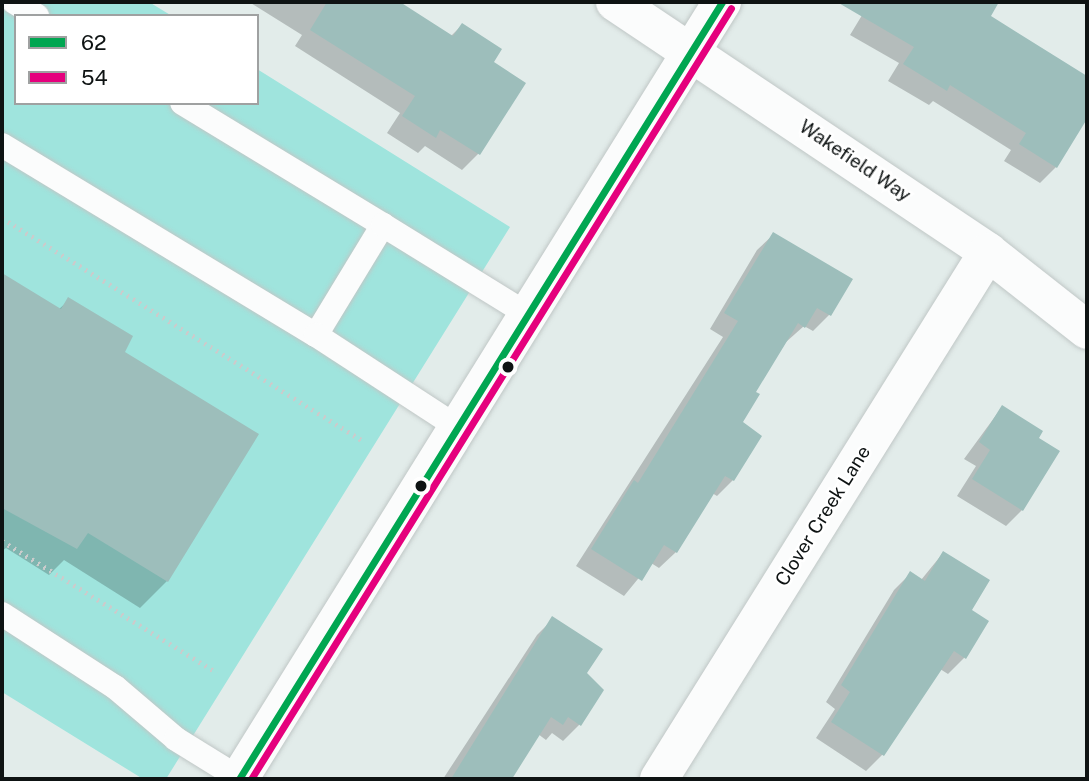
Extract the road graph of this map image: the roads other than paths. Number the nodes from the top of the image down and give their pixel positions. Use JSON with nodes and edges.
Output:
{"nodes":[{"id":1,"x":14,"y":2,"type":"edge"},
{"id":2,"x":615,"y":2,"type":"edge"},
{"id":3,"x":722,"y":2,"type":"edge"},
{"id":4,"x":34,"y":14,"type":"edge"},
{"id":5,"x":692,"y":50,"type":"junction"},
{"id":6,"x":185,"y":105,"type":"edge"},
{"id":7,"x":2,"y":145,"type":"edge"},
{"id":8,"x":383,"y":225,"type":"junction"},
{"id":9,"x":988,"y":252,"type":"junction"},
{"id":10,"x":527,"y":314,"type":"junction"},
{"id":11,"x":1087,"y":330,"type":"edge"},
{"id":12,"x":316,"y":335,"type":"junction"},
{"id":13,"x":457,"y":427,"type":"junction"},
{"id":14,"x":2,"y":614,"type":"edge"},
{"id":15,"x":239,"y":779,"type":"edge"},
{"id":16,"x":659,"y":779,"type":"edge"}],
"edges":[{"from":1,"to":4,"type":"lane"},
{"from":2,"to":5,"type":"street","name":"Wakefield Way"},
{"from":3,"to":5,"type":"street"},
{"from":5,"to":9,"type":"street","name":"Wakefield Way"},
{"from":5,"to":10,"type":"street"},
{"from":6,"to":8,"type":"lane"},
{"from":7,"to":12,"type":"lane"},
{"from":8,"to":10,"type":"lane"},
{"from":8,"to":12,"type":"lane"},
{"from":9,"to":11,"type":"street","name":"Wakefield Way"},
{"from":9,"to":16,"type":"street","name":"Clover Creek Lane"},
{"from":10,"to":13,"type":"street"},
{"from":12,"to":13,"type":"lane"},
{"from":13,"to":15,"type":"street"},
{"from":14,"to":15,"type":"lane"}]}
